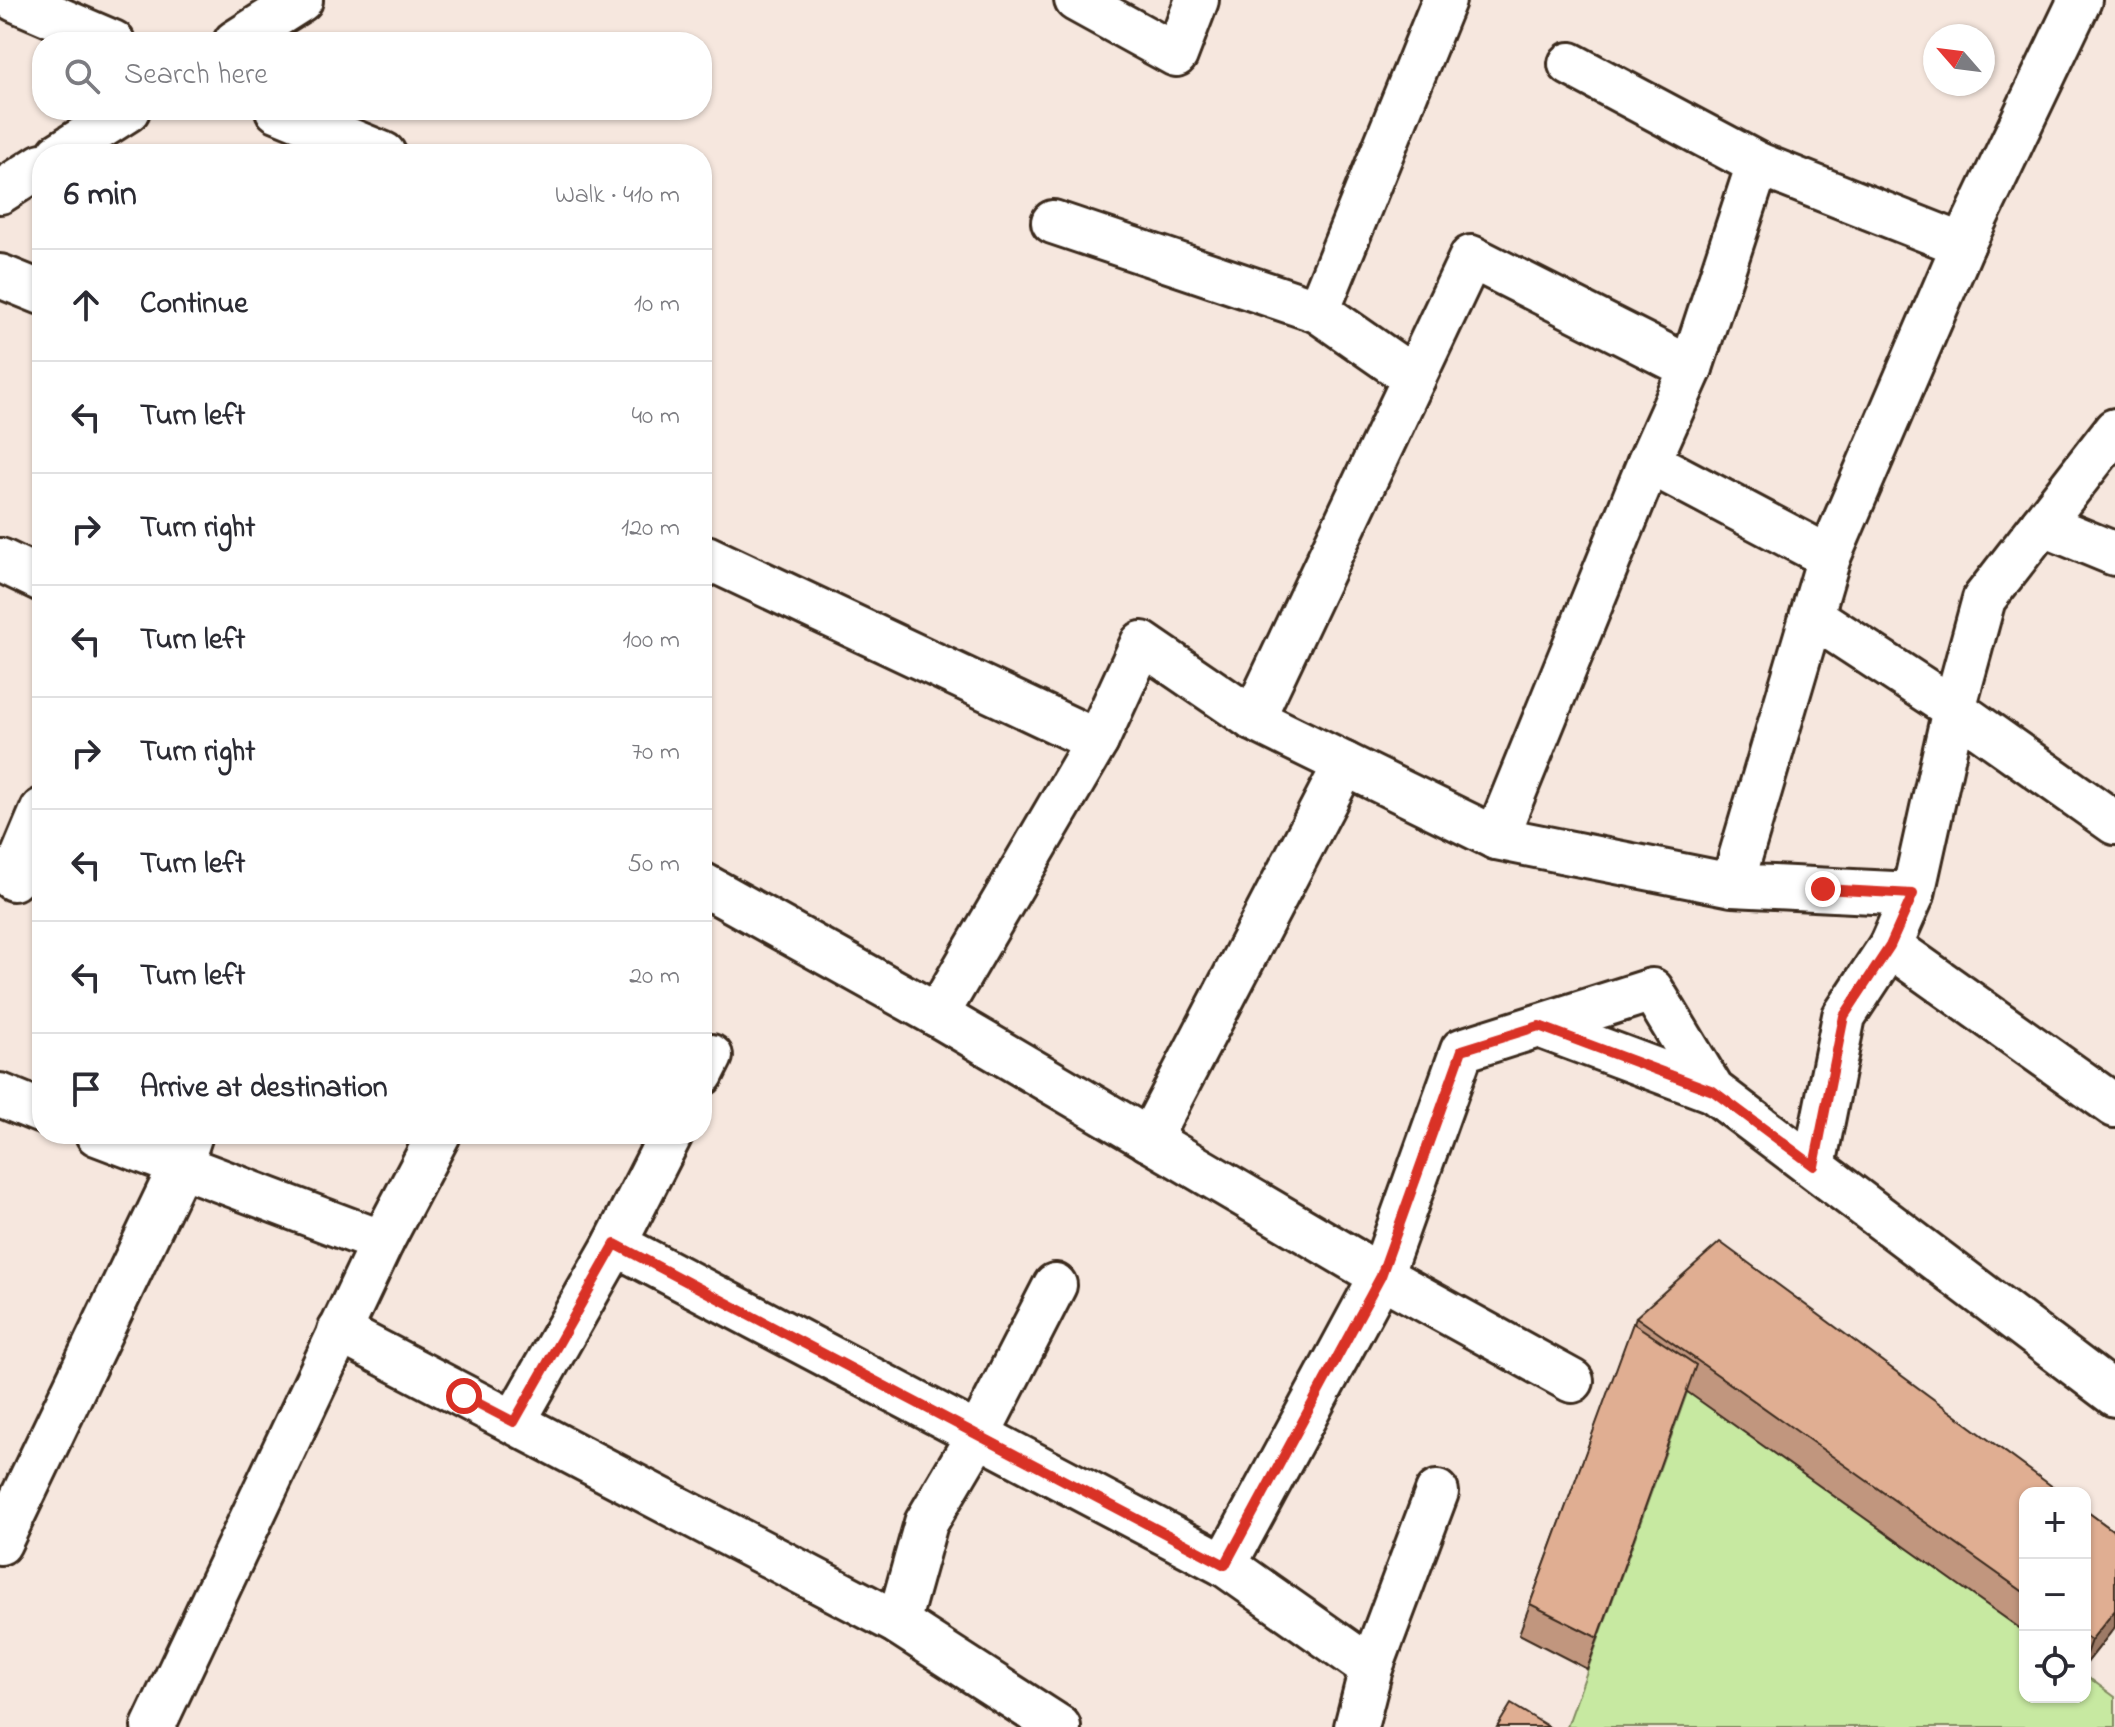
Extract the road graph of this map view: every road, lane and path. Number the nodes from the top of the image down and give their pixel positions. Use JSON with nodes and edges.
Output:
{"nodes":[{"id":1,"x":15,"y":0,"type":"edge"},
{"id":2,"x":301,"y":0,"type":"edge"},
{"id":3,"x":1076,"y":0,"type":"edge"},
{"id":4,"x":1197,"y":0,"type":"edge"},
{"id":5,"x":1444,"y":0,"type":"edge"},
{"id":6,"x":2080,"y":0,"type":"edge"},
{"id":7,"x":90,"y":32,"type":"edge"},
{"id":8,"x":251,"y":32,"type":"edge"},
{"id":9,"x":1570,"y":64,"type":"dead end"},
{"id":10,"x":112,"y":120,"type":"edge"},
{"id":11,"x":301,"y":120,"type":"edge"},
{"id":12,"x":75,"y":144,"type":"edge"},
{"id":13,"x":360,"y":144,"type":"edge"},
{"id":14,"x":1758,"y":164,"type":"junction"},
{"id":15,"x":32,"y":171,"type":"edge"},
{"id":16,"x":0,"y":192,"type":"edge"},
{"id":17,"x":1053,"y":222,"type":"dead end"},
{"id":18,"x":1963,"y":245,"type":"junction"},
{"id":19,"x":0,"y":276,"type":"edge"},
{"id":20,"x":32,"y":289,"type":"edge"},
{"id":21,"x":1318,"y":311,"type":"junction"},
{"id":22,"x":1691,"y":368,"type":"junction"},
{"id":23,"x":1414,"y":378,"type":"junction"},
{"id":24,"x":2115,"y":430,"type":"edge"},
{"id":25,"x":1649,"y":462,"type":"junction"},
{"id":26,"x":2042,"y":524,"type":"junction"},
{"id":27,"x":712,"y":553,"type":"edge"},
{"id":28,"x":2115,"y":554,"type":"edge"},
{"id":29,"x":1829,"y":557,"type":"junction"},
{"id":30,"x":0,"y":560,"type":"edge"},
{"id":31,"x":32,"y":575,"type":"edge"},
{"id":32,"x":1812,"y":616,"type":"junction"},
{"id":33,"x":1954,"y":709,"type":"junction"},
{"id":34,"x":1253,"y":719,"type":"junction"},
{"id":35,"x":1097,"y":741,"type":"junction"},
{"id":36,"x":1345,"y":764,"type":"junction"},
{"id":37,"x":2115,"y":823,"type":"edge"},
{"id":38,"x":32,"y":834,"type":"edge"},
{"id":39,"x":1496,"y":838,"type":"junction"},
{"id":40,"x":13,"y":879,"type":"dead end"},
{"id":41,"x":1732,"y":885,"type":"junction"},
{"id":42,"x":712,"y":890,"type":"edge"},
{"id":43,"x":1913,"y":894,"type":"junction"},
{"id":44,"x":1890,"y":946,"type":"junction"},
{"id":45,"x":937,"y":1015,"type":"junction"},
{"id":46,"x":1539,"y":1026,"type":"junction"},
{"id":47,"x":1713,"y":1091,"type":"junction"},
{"id":48,"x":0,"y":1095,"type":"edge"},
{"id":49,"x":2115,"y":1106,"type":"edge"},
{"id":50,"x":32,"y":1108,"type":"edge"},
{"id":51,"x":1149,"y":1140,"type":"junction"},
{"id":52,"x":153,"y":1144,"type":"edge"},
{"id":53,"x":434,"y":1144,"type":"edge"},
{"id":54,"x":666,"y":1144,"type":"edge"},
{"id":55,"x":186,"y":1150,"type":"edge"},
{"id":56,"x":1814,"y":1166,"type":"junction"},
{"id":57,"x":382,"y":1242,"type":"junction"},
{"id":58,"x":615,"y":1244,"type":"junction"},
{"id":59,"x":1381,"y":1276,"type":"junction"},
{"id":60,"x":1055,"y":1285,"type":"dead end"},
{"id":61,"x":339,"y":1331,"type":"junction"},
{"id":62,"x":1572,"y":1381,"type":"dead end"},
{"id":63,"x":2115,"y":1395,"type":"edge"},
{"id":64,"x":514,"y":1422,"type":"junction"},
{"id":65,"x":978,"y":1435,"type":"junction"},
{"id":66,"x":1437,"y":1492,"type":"dead end"},
{"id":67,"x":0,"y":1543,"type":"edge"},
{"id":68,"x":1225,"y":1565,"type":"junction"},
{"id":69,"x":898,"y":1623,"type":"junction"},
{"id":70,"x":1371,"y":1668,"type":"junction"},
{"id":71,"x":153,"y":1727,"type":"edge"},
{"id":72,"x":1059,"y":1727,"type":"edge"},
{"id":73,"x":1356,"y":1727,"type":"edge"}],
"edges":[{"from":1,"to":7,"type":"street"},
{"from":2,"to":8,"type":"street"},
{"from":3,"to":4,"type":"street"},
{"from":5,"to":21,"type":"street"},
{"from":6,"to":18,"type":"street"},
{"from":9,"to":14,"type":"street"},
{"from":10,"to":12,"type":"street"},
{"from":11,"to":13,"type":"street"},
{"from":14,"to":18,"type":"street"},
{"from":14,"to":22,"type":"street"},
{"from":15,"to":16,"type":"street"},
{"from":17,"to":21,"type":"street"},
{"from":18,"to":29,"type":"street"},
{"from":19,"to":20,"type":"street"},
{"from":21,"to":23,"type":"street"},
{"from":22,"to":23,"type":"street"},
{"from":22,"to":25,"type":"street"},
{"from":23,"to":34,"type":"street"},
{"from":24,"to":26,"type":"street"},
{"from":25,"to":29,"type":"street"},
{"from":25,"to":39,"type":"street"},
{"from":26,"to":28,"type":"street"},
{"from":26,"to":33,"type":"street"},
{"from":27,"to":35,"type":"street"},
{"from":29,"to":32,"type":"street"},
{"from":30,"to":31,"type":"street"},
{"from":32,"to":33,"type":"street"},
{"from":32,"to":41,"type":"street"},
{"from":33,"to":37,"type":"street"},
{"from":33,"to":43,"type":"street"},
{"from":34,"to":35,"type":"street"},
{"from":34,"to":36,"type":"street"},
{"from":35,"to":45,"type":"street"},
{"from":36,"to":39,"type":"street"},
{"from":36,"to":51,"type":"street"},
{"from":38,"to":40,"type":"street"},
{"from":39,"to":41,"type":"street"},
{"from":41,"to":43,"type":"street"},
{"from":42,"to":45,"type":"street"},
{"from":43,"to":44,"type":"street"},
{"from":44,"to":49,"type":"street"},
{"from":44,"to":56,"type":"street"},
{"from":45,"to":51,"type":"street"},
{"from":46,"to":47,"type":"street"},
{"from":46,"to":47,"type":"street"},
{"from":46,"to":59,"type":"street"},
{"from":47,"to":56,"type":"street"},
{"from":48,"to":50,"type":"street"},
{"from":51,"to":59,"type":"street"},
{"from":52,"to":55,"type":"street"},
{"from":53,"to":57,"type":"street"},
{"from":54,"to":58,"type":"street"},
{"from":55,"to":57,"type":"street"},
{"from":55,"to":67,"type":"street"},
{"from":56,"to":63,"type":"street"},
{"from":57,"to":61,"type":"street"},
{"from":58,"to":64,"type":"street"},
{"from":58,"to":65,"type":"street"},
{"from":59,"to":62,"type":"street"},
{"from":59,"to":68,"type":"street"},
{"from":60,"to":65,"type":"street"},
{"from":61,"to":64,"type":"street"},
{"from":61,"to":71,"type":"street"},
{"from":64,"to":69,"type":"street"},
{"from":65,"to":68,"type":"street"},
{"from":65,"to":69,"type":"street"},
{"from":66,"to":70,"type":"street"},
{"from":68,"to":70,"type":"street"},
{"from":69,"to":72,"type":"street"},
{"from":70,"to":73,"type":"street"}]}
